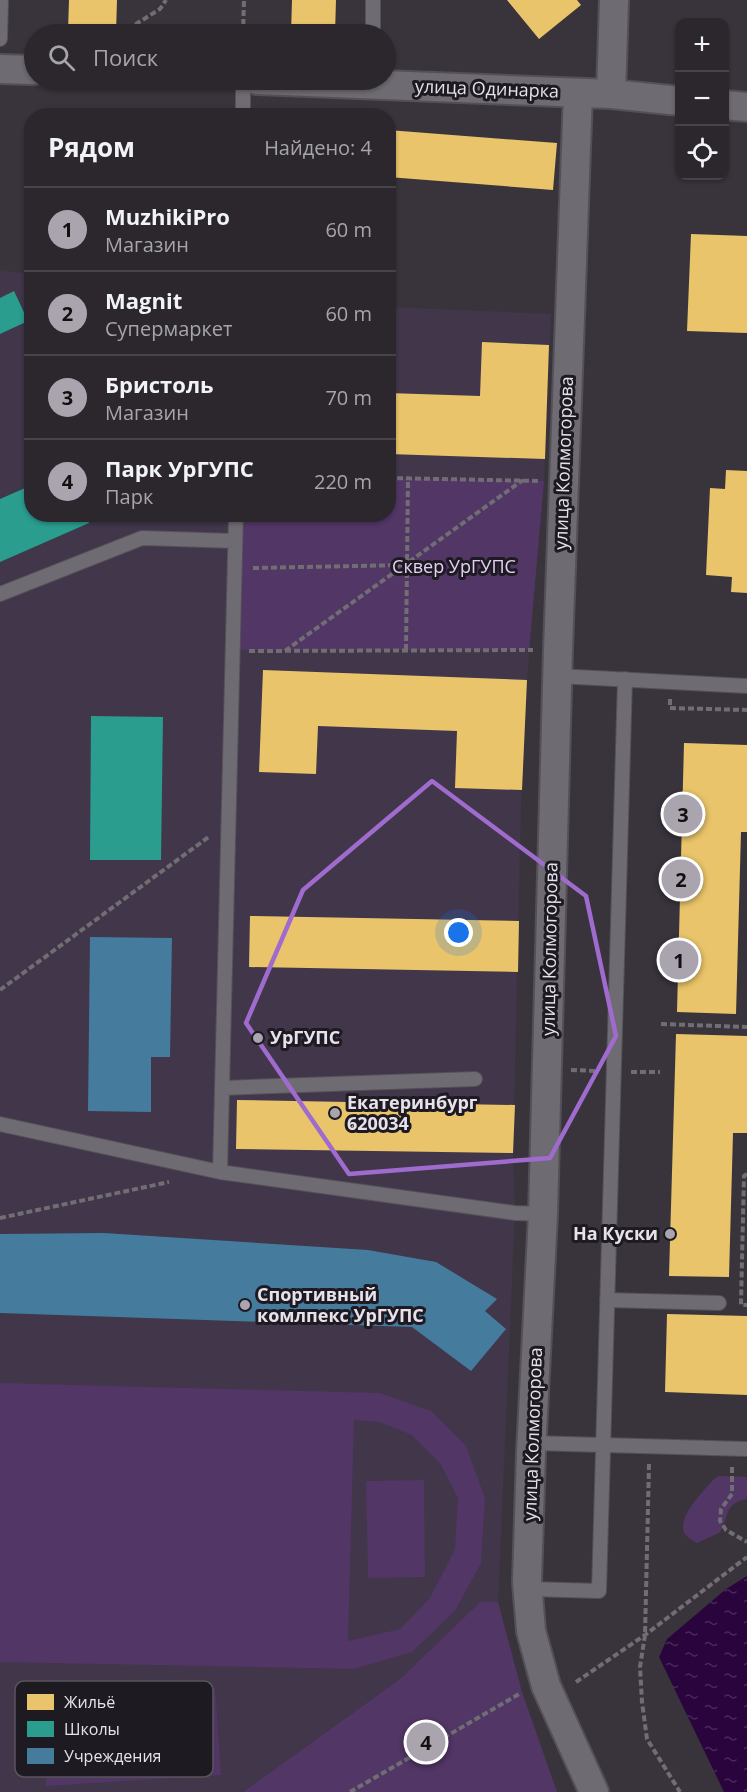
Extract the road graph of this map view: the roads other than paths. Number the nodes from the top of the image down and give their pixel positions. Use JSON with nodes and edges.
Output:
{"nodes":[{"id":1,"x":1,"y":0,"type":"edge"},
{"id":2,"x":373,"y":0,"type":"edge"},
{"id":3,"x":614,"y":0,"type":"edge"},
{"id":4,"x":373,"y":24,"type":"edge"},
{"id":5,"x":0,"y":39,"type":"edge"},
{"id":6,"x":0,"y":69,"type":"edge"},
{"id":7,"x":24,"y":70,"type":"edge"},
{"id":8,"x":396,"y":83,"type":"edge"},
{"id":9,"x":243,"y":90,"type":"edge"},
{"id":10,"x":578,"y":93,"type":"junction"},
{"id":11,"x":611,"y":94,"type":"junction"},
{"id":12,"x":675,"y":100,"type":"edge"},
{"id":13,"x":729,"y":105,"type":"edge"},
{"id":14,"x":747,"y":107,"type":"edge"},
{"id":15,"x":243,"y":108,"type":"edge"},
{"id":16,"x":236,"y":522,"type":"edge"},
{"id":17,"x":235,"y":541,"type":"junction"},
{"id":18,"x":0,"y":594,"type":"edge"},
{"id":19,"x":557,"y":663,"type":"junction"},
{"id":20,"x":625,"y":679,"type":"junction"},
{"id":21,"x":747,"y":686,"type":"edge"},
{"id":22,"x":475,"y":1079,"type":"dead end"},
{"id":23,"x":222,"y":1088,"type":"junction"},
{"id":24,"x":0,"y":1124,"type":"edge"},
{"id":25,"x":220,"y":1172,"type":"junction"},
{"id":26,"x":543,"y":1214,"type":"junction"},
{"id":27,"x":607,"y":1300,"type":"junction"},
{"id":28,"x":719,"y":1303,"type":"dead end"},
{"id":29,"x":531,"y":1443,"type":"junction"},
{"id":30,"x":603,"y":1445,"type":"junction"},
{"id":31,"x":740,"y":1448,"type":"edge"},
{"id":32,"x":528,"y":1589,"type":"junction"},
{"id":33,"x":594,"y":1792,"type":"edge"}],
"edges":[{"from":1,"to":5,"type":"lane"},
{"from":2,"to":4,"type":"lane"},
{"from":3,"to":11,"type":"street"},
{"from":6,"to":7,"type":"street"},
{"from":8,"to":10,"type":"street","name":"улица Одинарка"},
{"from":9,"to":15,"type":"lane"},
{"from":10,"to":11,"type":"street","name":"улица Одинарка"},
{"from":10,"to":19,"type":"street","name":"улица Колмогорова"},
{"from":11,"to":12,"type":"street","name":"улица Одинарка"},
{"from":13,"to":14,"type":"street"},
{"from":16,"to":17,"type":"lane"},
{"from":17,"to":18,"type":"lane"},
{"from":17,"to":23,"type":"lane"},
{"from":19,"to":20,"type":"lane"},
{"from":19,"to":26,"type":"street","name":"улица Колмогорова"},
{"from":20,"to":21,"type":"lane"},
{"from":20,"to":27,"type":"lane"},
{"from":22,"to":23,"type":"lane"},
{"from":23,"to":25,"type":"lane"},
{"from":24,"to":25,"type":"lane"},
{"from":25,"to":26,"type":"lane"},
{"from":26,"to":29,"type":"street","name":"улица Колмогорова"},
{"from":27,"to":28,"type":"lane"},
{"from":27,"to":30,"type":"lane"},
{"from":29,"to":30,"type":"lane"},
{"from":29,"to":32,"type":"street","name":"улица Колмогорова"},
{"from":30,"to":31,"type":"lane"},
{"from":30,"to":32,"type":"lane"},
{"from":32,"to":33,"type":"street","name":"улица Колмогорова"}]}
